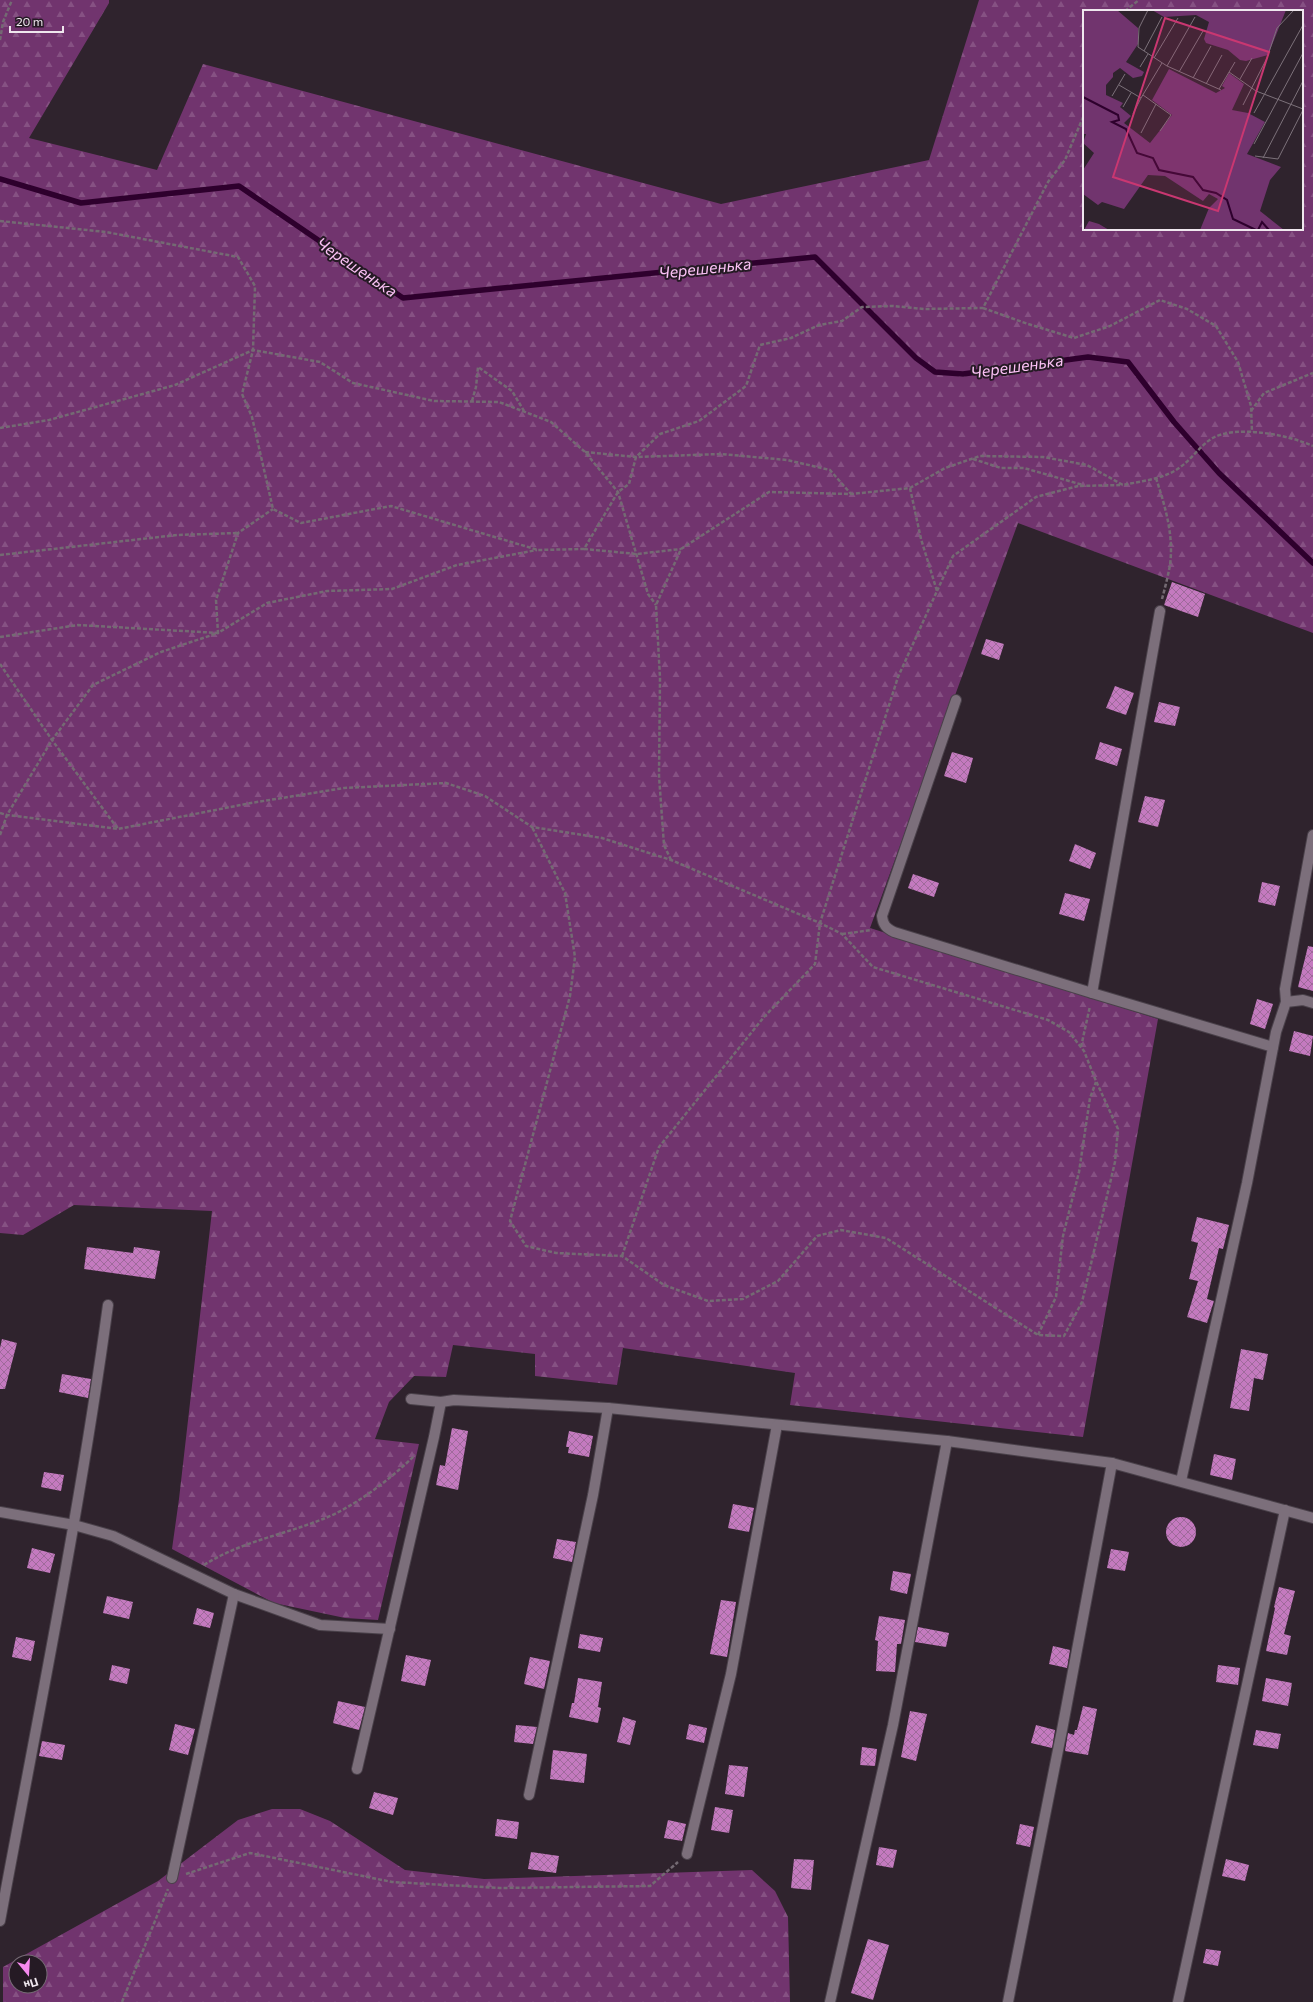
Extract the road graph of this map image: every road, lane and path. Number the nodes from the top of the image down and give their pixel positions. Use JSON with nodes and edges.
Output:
{"nodes":[{"id":1,"x":12,"y":0,"type":"edge"},
{"id":2,"x":1139,"y":0,"type":"edge"},
{"id":3,"x":1126,"y":10,"type":"edge"},
{"id":4,"x":0,"y":40,"type":"edge"},
{"id":5,"x":1083,"y":117,"type":"edge"},
{"id":6,"x":0,"y":221,"type":"edge"},
{"id":7,"x":983,"y":308,"type":"junction"},
{"id":8,"x":253,"y":350,"type":"junction"},
{"id":9,"x":1313,"y":373,"type":"edge"},
{"id":10,"x":472,"y":401,"type":"junction"},
{"id":11,"x":1251,"y":411,"type":"junction"},
{"id":12,"x":524,"y":412,"type":"junction"},
{"id":13,"x":0,"y":428,"type":"edge"},
{"id":14,"x":1252,"y":432,"type":"junction"},
{"id":15,"x":1313,"y":446,"type":"edge"},
{"id":16,"x":585,"y":452,"type":"junction"},
{"id":17,"x":636,"y":457,"type":"junction"},
{"id":18,"x":972,"y":459,"type":"junction"},
{"id":19,"x":1156,"y":478,"type":"junction"},
{"id":20,"x":1124,"y":485,"type":"junction"},
{"id":21,"x":1087,"y":486,"type":"junction"},
{"id":22,"x":910,"y":488,"type":"junction"},
{"id":23,"x":618,"y":492,"type":"junction"},
{"id":24,"x":851,"y":494,"type":"junction"},
{"id":25,"x":273,"y":509,"type":"junction"},
{"id":26,"x":238,"y":533,"type":"junction"},
{"id":27,"x":584,"y":549,"type":"junction"},
{"id":28,"x":682,"y":549,"type":"junction"},
{"id":29,"x":538,"y":550,"type":"junction"},
{"id":30,"x":637,"y":554,"type":"junction"},
{"id":31,"x":0,"y":555,"type":"edge"},
{"id":32,"x":937,"y":591,"type":"junction"},
{"id":33,"x":656,"y":606,"type":"junction"},
{"id":34,"x":1160,"y":611,"type":"joint"},
{"id":35,"x":218,"y":633,"type":"junction"},
{"id":36,"x":0,"y":637,"type":"edge"},
{"id":37,"x":0,"y":664,"type":"edge"},
{"id":38,"x":956,"y":700,"type":"dead end"},
{"id":39,"x":52,"y":740,"type":"junction"},
{"id":40,"x":0,"y":812,"type":"edge"},
{"id":41,"x":8,"y":815,"type":"junction"},
{"id":42,"x":532,"y":827,"type":"junction"},
{"id":43,"x":118,"y":829,"type":"junction"},
{"id":44,"x":0,"y":835,"type":"edge"},
{"id":45,"x":1313,"y":835,"type":"edge"},
{"id":46,"x":671,"y":860,"type":"junction"},
{"id":47,"x":820,"y":923,"type":"junction"},
{"id":48,"x":887,"y":928,"type":"junction"},
{"id":49,"x":842,"y":934,"type":"junction"},
{"id":50,"x":1092,"y":994,"type":"junction"},
{"id":51,"x":1286,"y":1002,"type":"junction"},
{"id":52,"x":1313,"y":1003,"type":"edge"},
{"id":53,"x":1081,"y":1047,"type":"junction"},
{"id":54,"x":1273,"y":1047,"type":"junction"},
{"id":55,"x":1096,"y":1081,"type":"junction"},
{"id":56,"x":622,"y":1256,"type":"junction"},
{"id":57,"x":108,"y":1304,"type":"dead end"},
{"id":58,"x":1038,"y":1335,"type":"junction"},
{"id":59,"x":412,"y":1399,"type":"dead end"},
{"id":60,"x":441,"y":1402,"type":"junction"},
{"id":61,"x":608,"y":1408,"type":"junction"},
{"id":62,"x":777,"y":1425,"type":"junction"},
{"id":63,"x":947,"y":1441,"type":"junction"},
{"id":64,"x":418,"y":1453,"type":"dead end"},
{"id":65,"x":1112,"y":1463,"type":"junction"},
{"id":66,"x":1181,"y":1481,"type":"junction"},
{"id":67,"x":1285,"y":1510,"type":"junction"},
{"id":68,"x":0,"y":1512,"type":"edge"},
{"id":69,"x":1313,"y":1518,"type":"edge"},
{"id":70,"x":74,"y":1525,"type":"junction"},
{"id":71,"x":190,"y":1573,"type":"junction"},
{"id":72,"x":234,"y":1594,"type":"junction"},
{"id":73,"x":390,"y":1629,"type":"junction"},
{"id":74,"x":357,"y":1769,"type":"dead end"},
{"id":75,"x":529,"y":1795,"type":"dead end"},
{"id":76,"x":686,"y":1854,"type":"joint"},
{"id":77,"x":172,"y":1878,"type":"junction"},
{"id":78,"x":0,"y":1921,"type":"edge"},
{"id":79,"x":122,"y":2002,"type":"edge"},
{"id":80,"x":830,"y":2002,"type":"edge"},
{"id":81,"x":1008,"y":2002,"type":"edge"},
{"id":82,"x":1178,"y":2002,"type":"edge"}],
"edges":[{"from":1,"to":4,"type":"path"},
{"from":2,"to":3,"type":"path"},
{"from":5,"to":7,"type":"path"},
{"from":6,"to":8,"type":"path"},
{"from":7,"to":11,"type":"path"},
{"from":7,"to":17,"type":"path"},
{"from":8,"to":10,"type":"path"},
{"from":8,"to":13,"type":"path"},
{"from":8,"to":25,"type":"path"},
{"from":9,"to":11,"type":"path"},
{"from":10,"to":12,"type":"path"},
{"from":10,"to":12,"type":"path"},
{"from":11,"to":14,"type":"path"},
{"from":12,"to":16,"type":"path"},
{"from":14,"to":15,"type":"path"},
{"from":14,"to":19,"type":"path"},
{"from":16,"to":17,"type":"path"},
{"from":16,"to":23,"type":"path"},
{"from":17,"to":23,"type":"path"},
{"from":17,"to":24,"type":"path"},
{"from":18,"to":20,"type":"path"},
{"from":18,"to":21,"type":"path"},
{"from":18,"to":22,"type":"path"},
{"from":19,"to":20,"type":"path"},
{"from":19,"to":34,"type":"path"},
{"from":20,"to":21,"type":"path"},
{"from":21,"to":32,"type":"path"},
{"from":22,"to":24,"type":"path"},
{"from":22,"to":32,"type":"path"},
{"from":23,"to":27,"type":"path"},
{"from":23,"to":30,"type":"path"},
{"from":24,"to":28,"type":"path"},
{"from":25,"to":26,"type":"path"},
{"from":25,"to":29,"type":"path"},
{"from":26,"to":31,"type":"path"},
{"from":26,"to":35,"type":"path"},
{"from":27,"to":29,"type":"path"},
{"from":27,"to":30,"type":"path"},
{"from":28,"to":30,"type":"path"},
{"from":28,"to":33,"type":"path"},
{"from":29,"to":35,"type":"path"},
{"from":30,"to":33,"type":"path"},
{"from":32,"to":47,"type":"path"},
{"from":33,"to":46,"type":"path"},
{"from":34,"to":50,"type":"street"},
{"from":35,"to":36,"type":"path"},
{"from":35,"to":39,"type":"path"},
{"from":37,"to":39,"type":"path"},
{"from":38,"to":48,"type":"street"},
{"from":39,"to":41,"type":"path"},
{"from":39,"to":43,"type":"path"},
{"from":40,"to":41,"type":"path"},
{"from":41,"to":43,"type":"path"},
{"from":41,"to":44,"type":"path"},
{"from":42,"to":43,"type":"path"},
{"from":42,"to":46,"type":"path"},
{"from":42,"to":56,"type":"path"},
{"from":45,"to":51,"type":"street"},
{"from":46,"to":47,"type":"path"},
{"from":47,"to":49,"type":"path"},
{"from":47,"to":56,"type":"path"},
{"from":48,"to":49,"type":"path"},
{"from":48,"to":50,"type":"street"},
{"from":49,"to":53,"type":"path"},
{"from":50,"to":53,"type":"path"},
{"from":50,"to":54,"type":"street"},
{"from":51,"to":52,"type":"street"},
{"from":51,"to":54,"type":"street"},
{"from":53,"to":55,"type":"path"},
{"from":54,"to":66,"type":"street"},
{"from":55,"to":58,"type":"path"},
{"from":55,"to":58,"type":"path"},
{"from":56,"to":58,"type":"path"},
{"from":57,"to":70,"type":"street"},
{"from":59,"to":60,"type":"street"},
{"from":60,"to":61,"type":"street"},
{"from":60,"to":73,"type":"street"},
{"from":61,"to":62,"type":"street"},
{"from":61,"to":75,"type":"street"},
{"from":62,"to":63,"type":"street"},
{"from":62,"to":76,"type":"street"},
{"from":63,"to":65,"type":"street"},
{"from":63,"to":80,"type":"street"},
{"from":64,"to":71,"type":"path"},
{"from":65,"to":66,"type":"street"},
{"from":65,"to":81,"type":"street"},
{"from":66,"to":67,"type":"street"},
{"from":67,"to":69,"type":"street"},
{"from":67,"to":82,"type":"street"},
{"from":68,"to":70,"type":"street"},
{"from":70,"to":71,"type":"street"},
{"from":70,"to":78,"type":"street"},
{"from":71,"to":72,"type":"street"},
{"from":72,"to":73,"type":"street"},
{"from":72,"to":77,"type":"street"},
{"from":73,"to":74,"type":"street"},
{"from":76,"to":77,"type":"path"},
{"from":77,"to":79,"type":"path"}]}
